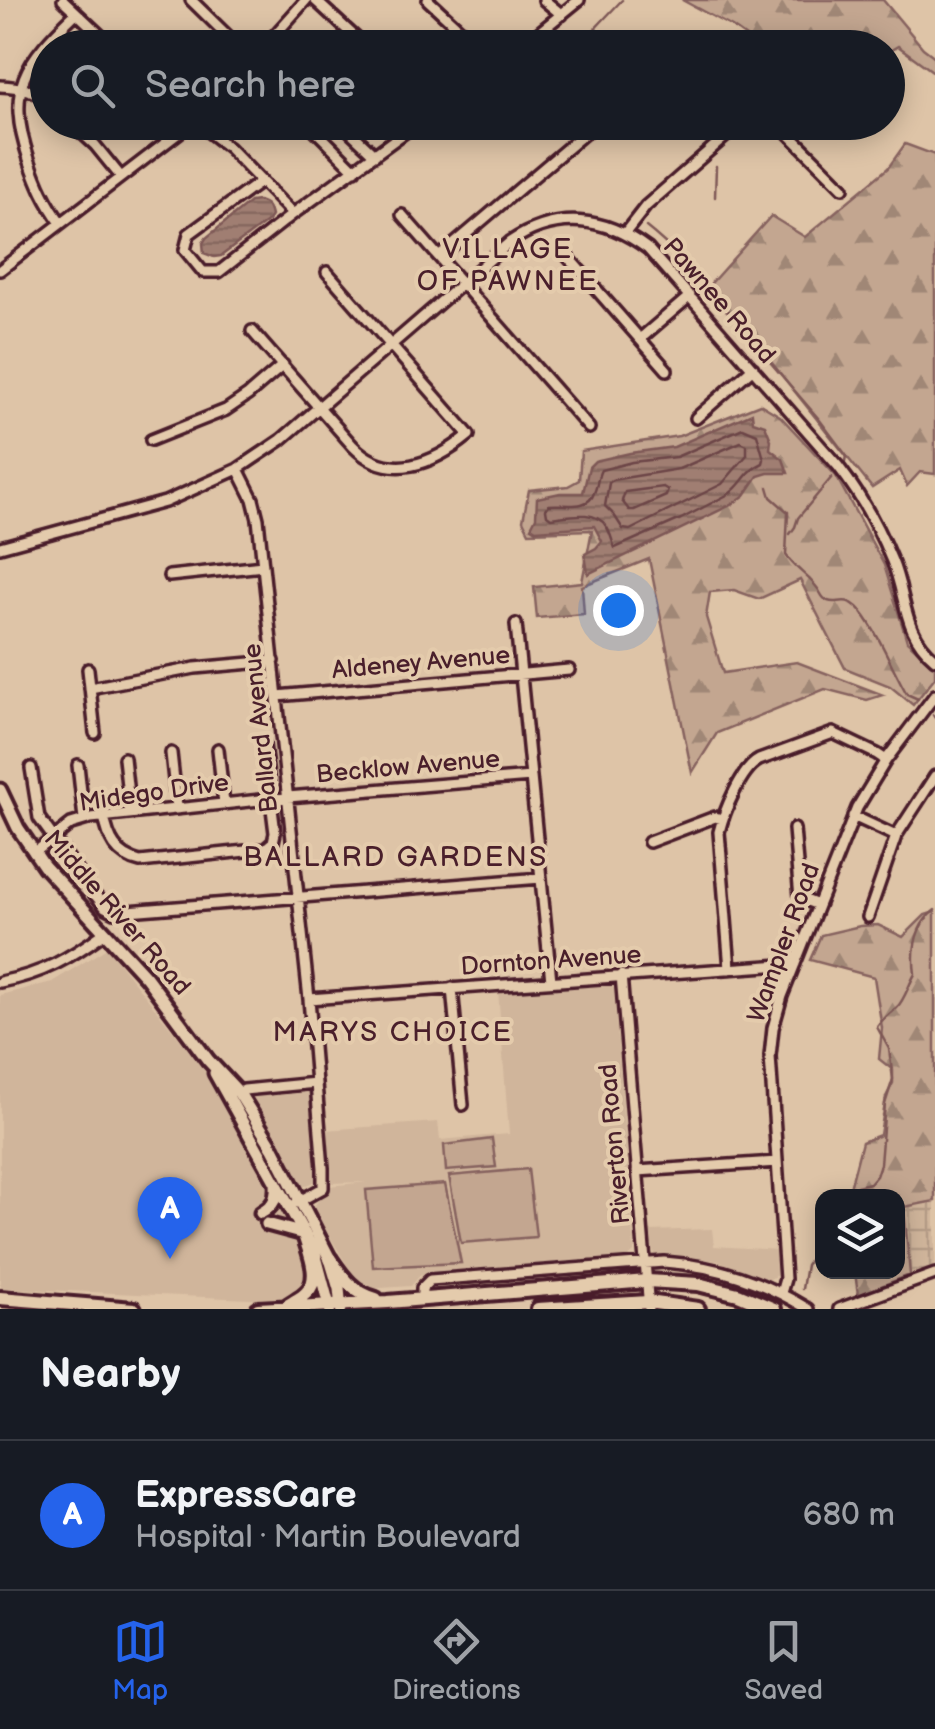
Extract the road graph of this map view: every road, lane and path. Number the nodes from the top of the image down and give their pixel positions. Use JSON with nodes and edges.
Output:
{"nodes":[{"id":1,"x":63,"y":0,"type":"edge"},
{"id":2,"x":191,"y":0,"type":"edge"},
{"id":3,"x":306,"y":0,"type":"edge"},
{"id":4,"x":315,"y":0,"type":"edge"},
{"id":5,"x":428,"y":0,"type":"edge"},
{"id":6,"x":544,"y":0,"type":"edge"},
{"id":7,"x":579,"y":0,"type":"edge"},
{"id":8,"x":76,"y":13,"type":"junction"},
{"id":9,"x":562,"y":16,"type":"junction"},
{"id":10,"x":60,"y":30,"type":"edge"},
{"id":11,"x":94,"y":30,"type":"edge"},
{"id":12,"x":222,"y":30,"type":"edge"},
{"id":13,"x":279,"y":30,"type":"edge"},
{"id":14,"x":348,"y":30,"type":"edge"},
{"id":15,"x":460,"y":30,"type":"edge"},
{"id":16,"x":544,"y":30,"type":"edge"},
{"id":17,"x":30,"y":65,"type":"edge"},
{"id":18,"x":0,"y":86,"type":"edge"},
{"id":19,"x":21,"y":88,"type":"junction"},
{"id":20,"x":30,"y":91,"type":"edge"},
{"id":21,"x":89,"y":140,"type":"edge"},
{"id":22,"x":170,"y":140,"type":"edge"},
{"id":23,"x":218,"y":140,"type":"edge"},
{"id":24,"x":324,"y":140,"type":"edge"},
{"id":25,"x":359,"y":140,"type":"edge"},
{"id":26,"x":395,"y":140,"type":"edge"},
{"id":27,"x":577,"y":140,"type":"edge"},
{"id":28,"x":721,"y":140,"type":"edge"},
{"id":29,"x":796,"y":140,"type":"edge"},
{"id":30,"x":375,"y":155,"type":"junction"},
{"id":31,"x":355,"y":170,"type":"junction"},
{"id":32,"x":121,"y":177,"type":"junction"},
{"id":33,"x":260,"y":182,"type":"junction"},
{"id":34,"x":843,"y":188,"type":"dead end"},
{"id":35,"x":293,"y":214,"type":"junction"},
{"id":36,"x":402,"y":215,"type":"dead end"},
{"id":37,"x":61,"y":223,"type":"junction"},
{"id":38,"x":625,"y":233,"type":"junction"},
{"id":39,"x":560,"y":249,"type":"dead end"},
{"id":40,"x":439,"y":257,"type":"junction"},
{"id":41,"x":0,"y":270,"type":"edge"},
{"id":42,"x":327,"y":272,"type":"dead end"},
{"id":43,"x":462,"y":283,"type":"junction"},
{"id":44,"x":690,"y":296,"type":"junction"},
{"id":45,"x":252,"y":330,"type":"dead end"},
{"id":46,"x":640,"y":339,"type":"junction"},
{"id":47,"x":390,"y":346,"type":"junction"},
{"id":48,"x":282,"y":365,"type":"junction"},
{"id":49,"x":752,"y":368,"type":"junction"},
{"id":50,"x":667,"y":370,"type":"dead end"},
{"id":51,"x":319,"y":408,"type":"junction"},
{"id":52,"x":696,"y":418,"type":"dead end"},
{"id":53,"x":589,"y":428,"type":"dead end"},
{"id":54,"x":152,"y":440,"type":"dead end"},
{"id":55,"x":238,"y":470,"type":"junction"},
{"id":56,"x":0,"y":547,"type":"edge"},
{"id":57,"x":264,"y":566,"type":"junction"},
{"id":58,"x":169,"y":576,"type":"dead end"},
{"id":59,"x":516,"y":624,"type":"dead end"},
{"id":60,"x":935,"y":659,"type":"edge"},
{"id":61,"x":274,"y":660,"type":"junction"},
{"id":62,"x":88,"y":668,"type":"dead end"},
{"id":63,"x":569,"y":670,"type":"dead end"},
{"id":64,"x":521,"y":674,"type":"junction"},
{"id":65,"x":90,"y":688,"type":"junction"},
{"id":66,"x":935,"y":695,"type":"edge"},
{"id":67,"x":277,"y":696,"type":"junction"},
{"id":68,"x":95,"y":733,"type":"dead end"},
{"id":69,"x":264,"y":744,"type":"dead end"},
{"id":70,"x":218,"y":749,"type":"dead end"},
{"id":71,"x":171,"y":753,"type":"dead end"},
{"id":72,"x":124,"y":758,"type":"dead end"},
{"id":73,"x":886,"y":760,"type":"junction"},
{"id":74,"x":78,"y":765,"type":"dead end"},
{"id":75,"x":31,"y":768,"type":"dead end"},
{"id":76,"x":935,"y":776,"type":"edge"},
{"id":77,"x":531,"y":777,"type":"junction"},
{"id":78,"x":0,"y":790,"type":"edge"},
{"id":79,"x":288,"y":797,"type":"junction"},
{"id":80,"x":270,"y":799,"type":"junction"},
{"id":81,"x":224,"y":804,"type":"junction"},
{"id":82,"x":177,"y":808,"type":"junction"},
{"id":83,"x":130,"y":813,"type":"junction"},
{"id":84,"x":6,"y":816,"type":"edge"},
{"id":85,"x":104,"y":816,"type":"junction"},
{"id":86,"x":853,"y":816,"type":"junction"},
{"id":87,"x":722,"y":819,"type":"junction"},
{"id":88,"x":84,"y":820,"type":"junction"},
{"id":89,"x":794,"y":829,"type":"dead end"},
{"id":90,"x":896,"y":836,"type":"junction"},
{"id":91,"x":52,"y":838,"type":"junction"},
{"id":92,"x":650,"y":842,"type":"dead end"},
{"id":93,"x":34,"y":853,"type":"junction"},
{"id":94,"x":541,"y":878,"type":"junction"},
{"id":95,"x":299,"y":896,"type":"junction"},
{"id":96,"x":818,"y":905,"type":"junction"},
{"id":97,"x":868,"y":917,"type":"dead end"},
{"id":98,"x":104,"y":933,"type":"junction"},
{"id":99,"x":795,"y":964,"type":"junction"},
{"id":100,"x":730,"y":969,"type":"junction"},
{"id":101,"x":621,"y":975,"type":"junction"},
{"id":102,"x":1,"y":978,"type":"edge"},
{"id":103,"x":552,"y":981,"type":"junction"},
{"id":104,"x":452,"y":988,"type":"junction"},
{"id":105,"x":309,"y":999,"type":"junction"},
{"id":106,"x":208,"y":1060,"type":"junction"},
{"id":107,"x":316,"y":1083,"type":"junction"},
{"id":108,"x":238,"y":1093,"type":"junction"},
{"id":109,"x":463,"y":1105,"type":"dead end"},
{"id":110,"x":777,"y":1162,"type":"junction"},
{"id":111,"x":638,"y":1171,"type":"junction"},
{"id":112,"x":276,"y":1184,"type":"junction"},
{"id":113,"x":295,"y":1204,"type":"junction"},
{"id":114,"x":304,"y":1234,"type":"junction"},
{"id":115,"x":330,"y":1259,"type":"junction"},
{"id":116,"x":645,"y":1262,"type":"junction"},
{"id":117,"x":935,"y":1274,"type":"edge"},
{"id":118,"x":647,"y":1281,"type":"junction"},
{"id":119,"x":781,"y":1292,"type":"junction"},
{"id":120,"x":422,"y":1294,"type":"junction"},
{"id":121,"x":0,"y":1298,"type":"edge"},
{"id":122,"x":388,"y":1302,"type":"junction"},
{"id":123,"x":649,"y":1305,"type":"edge"},
{"id":124,"x":335,"y":1307,"type":"edge"},
{"id":125,"x":285,"y":1308,"type":"edge"},
{"id":126,"x":134,"y":1309,"type":"edge"},
{"id":127,"x":258,"y":1309,"type":"edge"},
{"id":128,"x":538,"y":1309,"type":"edge"},
{"id":129,"x":698,"y":1309,"type":"edge"},
{"id":130,"x":774,"y":1309,"type":"edge"},
{"id":131,"x":808,"y":1309,"type":"edge"},
{"id":132,"x":840,"y":1309,"type":"edge"}],
"edges":[{"from":1,"to":8,"type":"street"},
{"from":2,"to":12,"type":"street"},
{"from":3,"to":13,"type":"street"},
{"from":4,"to":14,"type":"street"},
{"from":5,"to":15,"type":"street"},
{"from":6,"to":9,"type":"street"},
{"from":7,"to":9,"type":"street"},
{"from":8,"to":10,"type":"street"},
{"from":8,"to":11,"type":"street"},
{"from":9,"to":16,"type":"street"},
{"from":17,"to":19,"type":"street"},
{"from":18,"to":19,"type":"street"},
{"from":19,"to":20,"type":"street"},
{"from":19,"to":37,"type":"street"},
{"from":21,"to":32,"type":"street"},
{"from":22,"to":32,"type":"street"},
{"from":23,"to":33,"type":"street"},
{"from":24,"to":31,"type":"street"},
{"from":25,"to":30,"type":"street"},
{"from":26,"to":30,"type":"street"},
{"from":27,"to":40,"type":"street"},
{"from":28,"to":38,"type":"street"},
{"from":29,"to":34,"type":"street"},
{"from":30,"to":31,"type":"street"},
{"from":31,"to":35,"type":"street"},
{"from":32,"to":37,"type":"street"},
{"from":33,"to":35,"type":"street"},
{"from":33,"to":35,"type":"street"},
{"from":36,"to":40,"type":"street"},
{"from":37,"to":41,"type":"street"},
{"from":38,"to":43,"type":"street","name":"Pawnee Road"},
{"from":38,"to":44,"type":"street","name":"Pawnee Road"},
{"from":39,"to":46,"type":"street"},
{"from":40,"to":43,"type":"street"},
{"from":42,"to":47,"type":"street"},
{"from":43,"to":47,"type":"street","name":"Pawnee Road"},
{"from":43,"to":53,"type":"street"},
{"from":44,"to":46,"type":"street"},
{"from":44,"to":49,"type":"street","name":"Pawnee Road"},
{"from":45,"to":48,"type":"street"},
{"from":46,"to":50,"type":"street"},
{"from":47,"to":51,"type":"street","name":"Pawnee Road"},
{"from":47,"to":51,"type":"street"},
{"from":48,"to":51,"type":"street"},
{"from":48,"to":54,"type":"street"},
{"from":49,"to":52,"type":"street"},
{"from":49,"to":60,"type":"street","name":"Pawnee Road"},
{"from":51,"to":55,"type":"street","name":"Pawnee Road"},
{"from":55,"to":56,"type":"street","name":"Pawnee Road"},
{"from":55,"to":57,"type":"street","name":"Ballard Avenue"},
{"from":57,"to":58,"type":"street"},
{"from":57,"to":61,"type":"street","name":"Ballard Avenue"},
{"from":59,"to":64,"type":"street"},
{"from":61,"to":65,"type":"street"},
{"from":61,"to":67,"type":"street","name":"Ballard Avenue"},
{"from":62,"to":65,"type":"street"},
{"from":63,"to":64,"type":"street","name":"Aldeney Avenue"},
{"from":64,"to":67,"type":"street","name":"Aldeney Avenue"},
{"from":64,"to":77,"type":"street"},
{"from":65,"to":68,"type":"street"},
{"from":66,"to":73,"type":"street","name":"Wampler Road"},
{"from":67,"to":79,"type":"street","name":"Ballard Avenue"},
{"from":69,"to":80,"type":"street"},
{"from":70,"to":81,"type":"street"},
{"from":71,"to":82,"type":"street"},
{"from":72,"to":83,"type":"street"},
{"from":73,"to":86,"type":"street","name":"Wampler Road"},
{"from":73,"to":87,"type":"street"},
{"from":74,"to":88,"type":"street"},
{"from":75,"to":91,"type":"street"},
{"from":76,"to":90,"type":"street"},
{"from":77,"to":79,"type":"street","name":"Becklow Avenue"},
{"from":77,"to":94,"type":"street"},
{"from":78,"to":84,"type":"street","name":"Middle River Road"},
{"from":79,"to":80,"type":"street","name":"Midego Drive"},
{"from":79,"to":95,"type":"street","name":"Ballard Avenue"},
{"from":80,"to":81,"type":"street","name":"Midego Drive"},
{"from":80,"to":85,"type":"street"},
{"from":81,"to":82,"type":"street","name":"Midego Drive"},
{"from":82,"to":83,"type":"street","name":"Midego Drive"},
{"from":83,"to":85,"type":"street","name":"Midego Drive"},
{"from":84,"to":93,"type":"street","name":"Middle River Road"},
{"from":85,"to":88,"type":"street","name":"Midego Drive"},
{"from":86,"to":90,"type":"street"},
{"from":86,"to":96,"type":"street","name":"Wampler Road"},
{"from":87,"to":92,"type":"street"},
{"from":87,"to":100,"type":"street"},
{"from":88,"to":91,"type":"street","name":"Midego Drive"},
{"from":89,"to":96,"type":"street"},
{"from":90,"to":97,"type":"street"},
{"from":91,"to":93,"type":"street","name":"Midego Drive"},
{"from":91,"to":95,"type":"street"},
{"from":93,"to":98,"type":"street","name":"Middle River Road"},
{"from":94,"to":95,"type":"street"},
{"from":94,"to":103,"type":"street"},
{"from":95,"to":105,"type":"street","name":"Ballard Avenue"},
{"from":96,"to":99,"type":"street","name":"Wampler Road"},
{"from":98,"to":102,"type":"street"},
{"from":98,"to":106,"type":"street","name":"Middle River Road"},
{"from":99,"to":100,"type":"street","name":"Dornton Avenue"},
{"from":99,"to":110,"type":"street","name":"Wampler Road"},
{"from":100,"to":101,"type":"street","name":"Dornton Avenue"},
{"from":101,"to":103,"type":"street","name":"Dornton Avenue"},
{"from":101,"to":111,"type":"street","name":"Riverton Road"},
{"from":103,"to":104,"type":"street","name":"Dornton Avenue"},
{"from":104,"to":105,"type":"street","name":"Dornton Avenue"},
{"from":104,"to":109,"type":"street"},
{"from":105,"to":107,"type":"street","name":"Ballard Avenue"},
{"from":106,"to":108,"type":"street","name":"Middle River Road"},
{"from":106,"to":112,"type":"street","name":"Middle River Road"},
{"from":107,"to":108,"type":"street"},
{"from":107,"to":113,"type":"street","name":"Ballard Avenue"},
{"from":108,"to":113,"type":"street","name":"Middle River Road"},
{"from":110,"to":111,"type":"street"},
{"from":110,"to":119,"type":"street","name":"Wampler Road"},
{"from":111,"to":116,"type":"street","name":"Riverton Road"},
{"from":112,"to":113,"type":"street","name":"Middle River Road"},
{"from":112,"to":114,"type":"street"},
{"from":113,"to":114,"type":"street","name":"Middle River Road"},
{"from":113,"to":115,"type":"street","name":"Middle River Road"},
{"from":114,"to":124,"type":"street","name":"Middle River Road"},
{"from":114,"to":125,"type":"main road"},
{"from":115,"to":122,"type":"main road"},
{"from":115,"to":124,"type":"street","name":"Middle River Road"},
{"from":116,"to":118,"type":"street","name":"Riverton Road"},
{"from":116,"to":119,"type":"street"},
{"from":116,"to":120,"type":"street"},
{"from":117,"to":132,"type":"street"},
{"from":118,"to":120,"type":"main road"},
{"from":118,"to":123,"type":"street","name":"Riverton Road"},
{"from":118,"to":130,"type":"main road"},
{"from":119,"to":131,"type":"street"},
{"from":120,"to":122,"type":"main road"},
{"from":121,"to":126,"type":"main road"},
{"from":122,"to":124,"type":"main road"},
{"from":123,"to":128,"type":"main road"},
{"from":123,"to":129,"type":"main road"},
{"from":124,"to":125,"type":"main road"},
{"from":125,"to":127,"type":"main road"}]}
